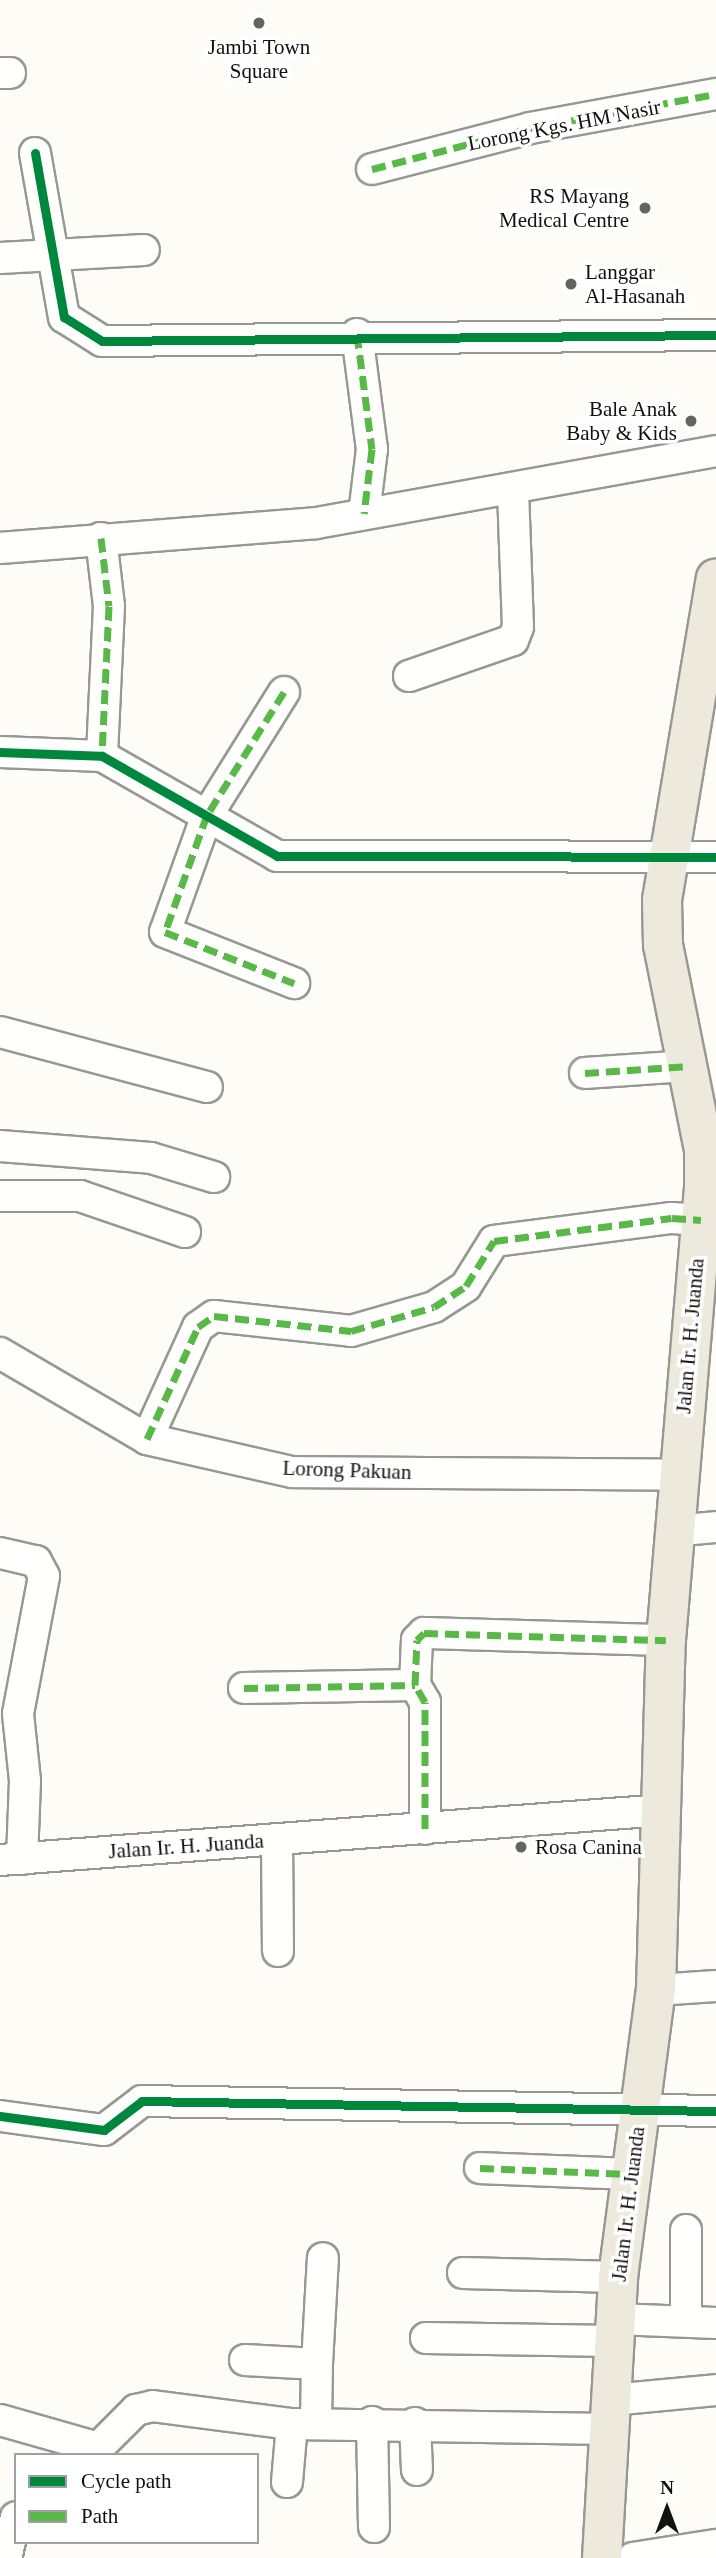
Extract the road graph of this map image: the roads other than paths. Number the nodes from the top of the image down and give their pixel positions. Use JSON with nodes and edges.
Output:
{"nodes":[{"id":1,"x":716,"y":94,"type":"edge"},
{"id":2,"x":36,"y":153,"type":"dead end"},
{"id":3,"x":372,"y":169,"type":"dead end"},
{"id":4,"x":144,"y":250,"type":"dead end"},
{"id":5,"x":51,"y":253,"type":"junction"},
{"id":6,"x":0,"y":258,"type":"edge"},
{"id":7,"x":357,"y":334,"type":"junction"},
{"id":8,"x":716,"y":335,"type":"edge"},
{"id":9,"x":716,"y":451,"type":"edge"},
{"id":10,"x":513,"y":490,"type":"junction"},
{"id":11,"x":364,"y":514,"type":"junction"},
{"id":12,"x":101,"y":538,"type":"junction"},
{"id":13,"x":0,"y":548,"type":"edge"},
{"id":14,"x":716,"y":578,"type":"edge"},
{"id":15,"x":408,"y":676,"type":"dead end"},
{"id":16,"x":284,"y":692,"type":"dead end"},
{"id":17,"x":0,"y":752,"type":"edge"},
{"id":18,"x":102,"y":756,"type":"junction"},
{"id":19,"x":207,"y":815,"type":"junction"},
{"id":20,"x":665,"y":854,"type":"junction"},
{"id":21,"x":716,"y":857,"type":"edge"},
{"id":22,"x":294,"y":983,"type":"dead end"},
{"id":23,"x":0,"y":1032,"type":"edge"},
{"id":24,"x":689,"y":1066,"type":"junction"},
{"id":25,"x":584,"y":1073,"type":"dead end"},
{"id":26,"x":207,"y":1087,"type":"dead end"},
{"id":27,"x":0,"y":1146,"type":"edge"},
{"id":28,"x":710,"y":1149,"type":"edge"},
{"id":29,"x":214,"y":1177,"type":"dead end"},
{"id":30,"x":0,"y":1196,"type":"edge"},
{"id":31,"x":701,"y":1220,"type":"junction"},
{"id":32,"x":185,"y":1232,"type":"dead end"},
{"id":33,"x":0,"y":1353,"type":"edge"},
{"id":34,"x":146,"y":1438,"type":"junction"},
{"id":35,"x":678,"y":1475,"type":"junction"},
{"id":36,"x":716,"y":1527,"type":"edge"},
{"id":37,"x":673,"y":1531,"type":"junction"},
{"id":38,"x":0,"y":1553,"type":"edge"},
{"id":39,"x":666,"y":1640,"type":"junction"},
{"id":40,"x":415,"y":1685,"type":"junction"},
{"id":41,"x":244,"y":1688,"type":"dead end"},
{"id":42,"x":664,"y":1810,"type":"junction"},
{"id":43,"x":425,"y":1829,"type":"junction"},
{"id":44,"x":277,"y":1839,"type":"junction"},
{"id":45,"x":11,"y":1859,"type":"edge"},
{"id":46,"x":278,"y":1951,"type":"dead end"},
{"id":47,"x":716,"y":1986,"type":"edge"},
{"id":48,"x":656,"y":1990,"type":"junction"},
{"id":49,"x":642,"y":2107,"type":"junction"},
{"id":50,"x":716,"y":2112,"type":"edge"},
{"id":51,"x":0,"y":2116,"type":"edge"},
{"id":52,"x":480,"y":2168,"type":"dead end"},
{"id":53,"x":629,"y":2174,"type":"junction"},
{"id":54,"x":686,"y":2230,"type":"dead end"},
{"id":55,"x":323,"y":2258,"type":"dead end"},
{"id":56,"x":463,"y":2273,"type":"dead end"},
{"id":57,"x":618,"y":2277,"type":"junction"},
{"id":58,"x":686,"y":2321,"type":"junction"},
{"id":59,"x":716,"y":2323,"type":"edge"},
{"id":60,"x":615,"y":2330,"type":"junction"},
{"id":61,"x":426,"y":2338,"type":"dead end"},
{"id":62,"x":245,"y":2360,"type":"dead end"},
{"id":63,"x":317,"y":2364,"type":"junction"},
{"id":64,"x":716,"y":2390,"type":"edge"},
{"id":65,"x":610,"y":2414,"type":"junction"},
{"id":66,"x":0,"y":2420,"type":"edge"},
{"id":67,"x":372,"y":2422,"type":"junction"},
{"id":68,"x":415,"y":2423,"type":"junction"},
{"id":69,"x":304,"y":2424,"type":"junction"},
{"id":70,"x":36,"y":2444,"type":"edge"},
{"id":71,"x":417,"y":2470,"type":"dead end"},
{"id":72,"x":287,"y":2482,"type":"dead end"},
{"id":73,"x":14,"y":2525,"type":"edge"},
{"id":74,"x":374,"y":2527,"type":"dead end"},
{"id":75,"x":716,"y":2545,"type":"edge"},
{"id":76,"x":6,"y":2558,"type":"edge"},
{"id":77,"x":602,"y":2558,"type":"edge"},
{"id":78,"x":633,"y":2558,"type":"edge"}],
"edges":[{"from":1,"to":3,"type":"street","name":"Lorong Kgs. HM Nasir"},
{"from":2,"to":5,"type":"street"},
{"from":4,"to":5,"type":"street"},
{"from":5,"to":6,"type":"street"},
{"from":5,"to":7,"type":"street"},
{"from":7,"to":8,"type":"street"},
{"from":7,"to":11,"type":"street"},
{"from":9,"to":10,"type":"street"},
{"from":10,"to":11,"type":"street"},
{"from":10,"to":15,"type":"street"},
{"from":11,"to":12,"type":"street"},
{"from":12,"to":13,"type":"street"},
{"from":12,"to":18,"type":"street"},
{"from":14,"to":20,"type":"main road","name":"Jalan Ir. H. Juanda"},
{"from":16,"to":19,"type":"street"},
{"from":17,"to":18,"type":"street"},
{"from":18,"to":19,"type":"street"},
{"from":19,"to":20,"type":"street"},
{"from":19,"to":22,"type":"street"},
{"from":20,"to":21,"type":"street"},
{"from":20,"to":24,"type":"main road","name":"Jalan Ir. H. Juanda"},
{"from":23,"to":26,"type":"street"},
{"from":24,"to":25,"type":"street"},
{"from":24,"to":28,"type":"main road","name":"Jalan Ir. H. Juanda"},
{"from":27,"to":29,"type":"street"},
{"from":28,"to":31,"type":"main road","name":"Jalan Ir. H. Juanda"},
{"from":30,"to":32,"type":"street"},
{"from":31,"to":34,"type":"street"},
{"from":31,"to":35,"type":"main road","name":"Jalan Ir. H. Juanda"},
{"from":33,"to":34,"type":"street","name":"Lorong Pakuan"},
{"from":34,"to":35,"type":"street","name":"Lorong Pakuan"},
{"from":35,"to":37,"type":"main road","name":"Jalan Ir. H. Juanda"},
{"from":36,"to":37,"type":"street"},
{"from":37,"to":39,"type":"main road","name":"Jalan Ir. H. Juanda"},
{"from":38,"to":45,"type":"street"},
{"from":39,"to":40,"type":"street"},
{"from":39,"to":42,"type":"main road","name":"Jalan Ir. H. Juanda"},
{"from":40,"to":41,"type":"street"},
{"from":40,"to":43,"type":"street"},
{"from":42,"to":43,"type":"street","name":"Jalan Ir. H. Juanda"},
{"from":42,"to":48,"type":"main road","name":"Jalan Ir. H. Juanda"},
{"from":43,"to":44,"type":"street","name":"Jalan Ir. H. Juanda"},
{"from":44,"to":45,"type":"street","name":"Jalan Ir. H. Juanda"},
{"from":44,"to":46,"type":"street"},
{"from":47,"to":48,"type":"street"},
{"from":48,"to":49,"type":"main road","name":"Jalan Ir. H. Juanda"},
{"from":49,"to":50,"type":"street"},
{"from":49,"to":51,"type":"street"},
{"from":49,"to":53,"type":"main road","name":"Jalan Ir. H. Juanda"},
{"from":52,"to":53,"type":"street"},
{"from":53,"to":57,"type":"main road","name":"Jalan Ir. H. Juanda"},
{"from":54,"to":58,"type":"street"},
{"from":55,"to":63,"type":"street"},
{"from":56,"to":57,"type":"street"},
{"from":57,"to":60,"type":"main road","name":"Jalan Ir. H. Juanda"},
{"from":58,"to":59,"type":"street"},
{"from":58,"to":60,"type":"street"},
{"from":60,"to":61,"type":"street"},
{"from":60,"to":65,"type":"main road","name":"Jalan Ir. H. Juanda"},
{"from":62,"to":63,"type":"street"},
{"from":63,"to":69,"type":"street"},
{"from":64,"to":65,"type":"street"},
{"from":65,"to":68,"type":"street"},
{"from":65,"to":77,"type":"main road","name":"Jalan Ir. H. Juanda"},
{"from":66,"to":70,"type":"street"},
{"from":67,"to":68,"type":"street"},
{"from":67,"to":69,"type":"street"},
{"from":67,"to":74,"type":"street"},
{"from":68,"to":71,"type":"street"},
{"from":69,"to":70,"type":"street"},
{"from":69,"to":72,"type":"street"},
{"from":73,"to":76,"type":"street"},
{"from":75,"to":78,"type":"street"}]}
